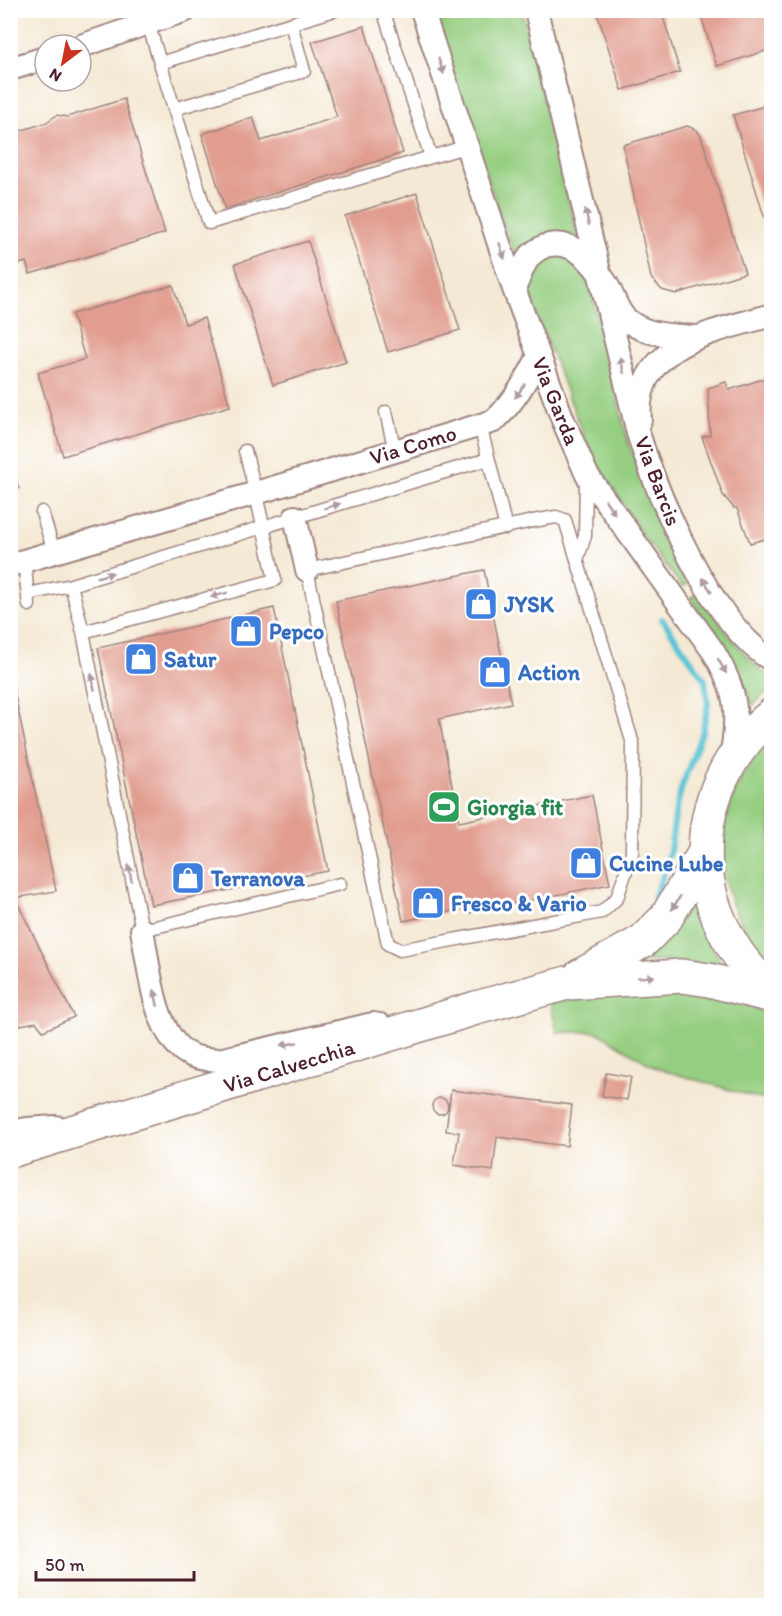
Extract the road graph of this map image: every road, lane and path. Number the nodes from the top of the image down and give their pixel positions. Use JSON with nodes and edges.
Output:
{"nodes":[{"id":1,"x":186,"y":10,"type":"edge"},
{"id":2,"x":335,"y":10,"type":"edge"},
{"id":3,"x":383,"y":10,"type":"edge"},
{"id":4,"x":422,"y":10,"type":"edge"},
{"id":5,"x":536,"y":10,"type":"edge"},
{"id":6,"x":148,"y":23,"type":"junction"},
{"id":7,"x":291,"y":24,"type":"junction"},
{"id":8,"x":93,"y":42,"type":"edge"},
{"id":9,"x":33,"y":62,"type":"edge"},
{"id":10,"x":160,"y":63,"type":"junction"},
{"id":11,"x":10,"y":69,"type":"edge"},
{"id":12,"x":174,"y":109,"type":"junction"},
{"id":13,"x":468,"y":146,"type":"junction"},
{"id":14,"x":431,"y":157,"type":"junction"},
{"id":15,"x":600,"y":274,"type":"junction"},
{"id":16,"x":514,"y":289,"type":"junction"},
{"id":17,"x":771,"y":315,"type":"edge"},
{"id":18,"x":695,"y":337,"type":"junction"},
{"id":19,"x":539,"y":356,"type":"junction"},
{"id":20,"x":386,"y":412,"type":"dead end"},
{"id":21,"x":487,"y":423,"type":"junction"},
{"id":22,"x":245,"y":451,"type":"dead end"},
{"id":23,"x":394,"y":451,"type":"junction"},
{"id":24,"x":489,"y":459,"type":"junction"},
{"id":25,"x":647,"y":463,"type":"junction"},
{"id":26,"x":587,"y":475,"type":"junction"},
{"id":27,"x":256,"y":493,"type":"junction"},
{"id":28,"x":42,"y":512,"type":"dead end"},
{"id":29,"x":295,"y":517,"type":"junction"},
{"id":30,"x":262,"y":527,"type":"junction"},
{"id":31,"x":506,"y":528,"type":"junction"},
{"id":32,"x":54,"y":552,"type":"junction"},
{"id":33,"x":577,"y":560,"type":"junction"},
{"id":34,"x":17,"y":562,"type":"edge"},
{"id":35,"x":307,"y":570,"type":"junction"},
{"id":36,"x":71,"y":585,"type":"junction"},
{"id":37,"x":83,"y":632,"type":"junction"},
{"id":38,"x":771,"y":660,"type":"edge"},
{"id":39,"x":771,"y":715,"type":"edge"},
{"id":40,"x":731,"y":761,"type":"junction"},
{"id":41,"x":705,"y":852,"type":"junction"},
{"id":42,"x":340,"y":884,"type":"dead end"},
{"id":43,"x":142,"y":930,"type":"junction"},
{"id":44,"x":567,"y":983,"type":"junction"},
{"id":45,"x":771,"y":991,"type":"edge"},
{"id":46,"x":771,"y":996,"type":"edge"},
{"id":47,"x":408,"y":1030,"type":"junction"},
{"id":48,"x":75,"y":1131,"type":"junction"},
{"id":49,"x":10,"y":1132,"type":"edge"},
{"id":50,"x":10,"y":1151,"type":"edge"}],
"edges":[{"from":1,"to":6,"type":"street"},
{"from":2,"to":7,"type":"lane"},
{"from":3,"to":14,"type":"lane"},
{"from":4,"to":13,"type":"street","name":"Via Garda","one_way":true},
{"from":15,"to":5,"type":"street","name":"Via Barcis","one_way":true},
{"from":6,"to":8,"type":"street"},
{"from":6,"to":10,"type":"lane"},
{"from":7,"to":10,"type":"lane"},
{"from":7,"to":12,"type":"lane"},
{"from":9,"to":11,"type":"street"},
{"from":10,"to":12,"type":"lane"},
{"from":12,"to":14,"type":"lane"},
{"from":13,"to":14,"type":"lane"},
{"from":13,"to":16,"type":"street","name":"Via Garda","one_way":true},
{"from":15,"to":16,"type":"street","name":"Via Barcis"},
{"from":15,"to":18,"type":"street"},
{"from":25,"to":15,"type":"street","name":"Via Barcis","one_way":true},
{"from":16,"to":19,"type":"street","name":"Via Garda"},
{"from":17,"to":18,"type":"street"},
{"from":18,"to":25,"type":"street"},
{"from":19,"to":21,"type":"street","one_way":true},
{"from":19,"to":26,"type":"street","name":"Via Garda"},
{"from":20,"to":23,"type":"lane"},
{"from":21,"to":23,"type":"street","name":"Via Como"},
{"from":21,"to":24,"type":"lane"},
{"from":22,"to":27,"type":"lane"},
{"from":23,"to":27,"type":"street","name":"Via Como"},
{"from":29,"to":24,"type":"lane","one_way":true},
{"from":24,"to":31,"type":"lane"},
{"from":38,"to":25,"type":"street","name":"Via Barcis","one_way":true},
{"from":26,"to":33,"type":"lane"},
{"from":26,"to":40,"type":"street","name":"Via Garda","one_way":true},
{"from":27,"to":30,"type":"lane"},
{"from":27,"to":32,"type":"street","name":"Via Como"},
{"from":28,"to":32,"type":"lane"},
{"from":29,"to":30,"type":"lane"},
{"from":29,"to":35,"type":"street"},
{"from":36,"to":30,"type":"lane","one_way":true},
{"from":30,"to":37,"type":"lane","one_way":true},
{"from":31,"to":33,"type":"lane"},
{"from":31,"to":35,"type":"lane"},
{"from":32,"to":34,"type":"street","name":"Via Como"},
{"from":33,"to":35,"type":"lane"},
{"from":34,"to":36,"type":"lane","name":"Via Como"},
{"from":36,"to":37,"type":"lane"},
{"from":43,"to":37,"type":"lane","one_way":true},
{"from":39,"to":40,"type":"main road"},
{"from":40,"to":41,"type":"main road"},
{"from":41,"to":44,"type":"main road","name":"Via Calvecchia","one_way":true},
{"from":41,"to":45,"type":"main road"},
{"from":42,"to":43,"type":"lane"},
{"from":47,"to":43,"type":"street","one_way":true},
{"from":44,"to":46,"type":"main road","name":"Via Calvecchia","one_way":true},
{"from":44,"to":47,"type":"main road","name":"Via Calvecchia"},
{"from":47,"to":48,"type":"main road","name":"Via Calvecchia"},
{"from":48,"to":49,"type":"street"},
{"from":48,"to":50,"type":"main road","name":"Via Calvecchia"}]}
